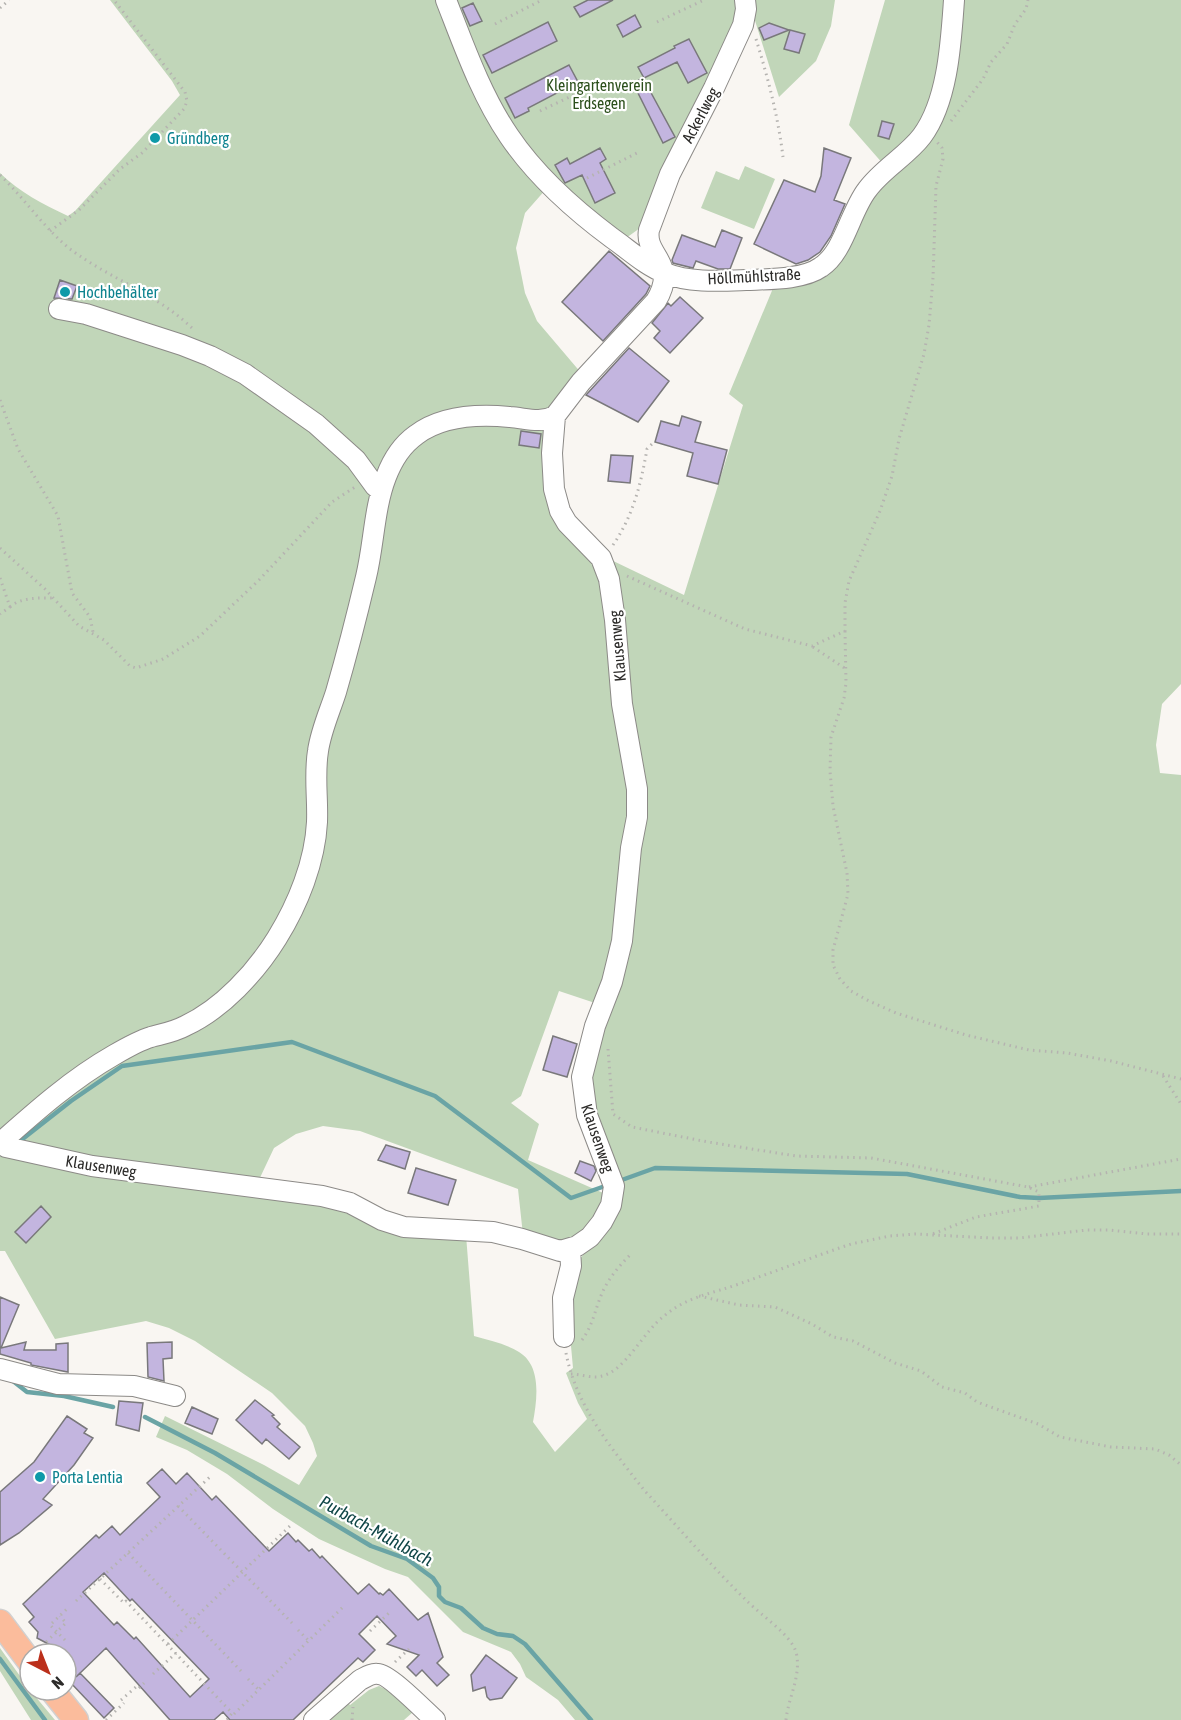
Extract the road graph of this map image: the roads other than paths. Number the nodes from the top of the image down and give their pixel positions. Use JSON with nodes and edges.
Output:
{"nodes":[{"id":1,"x":446,"y":0,"type":"edge"},
{"id":2,"x":954,"y":0,"type":"edge"},
{"id":3,"x":745,"y":8,"type":"edge"},
{"id":4,"x":649,"y":230,"type":"junction"},
{"id":5,"x":626,"y":248,"type":"junction"},
{"id":6,"x":664,"y":273,"type":"junction"},
{"id":7,"x":59,"y":309,"type":"dead end"},
{"id":8,"x":555,"y":416,"type":"junction"},
{"id":9,"x":378,"y":488,"type":"junction"},
{"id":10,"x":0,"y":1143,"type":"edge"},
{"id":11,"x":570,"y":1249,"type":"junction"},
{"id":12,"x":570,"y":1345,"type":"road end"},
{"id":13,"x":3,"y":1370,"type":"edge"},
{"id":14,"x":175,"y":1396,"type":"dead end"},
{"id":15,"x":0,"y":1622,"type":"edge"},
{"id":16,"x":19,"y":1642,"type":"edge"},
{"id":17,"x":61,"y":1702,"type":"edge"},
{"id":18,"x":75,"y":1720,"type":"edge"},
{"id":19,"x":314,"y":1720,"type":"edge"},
{"id":20,"x":435,"y":1720,"type":"edge"}],
"edges":[{"from":1,"to":5,"type":"street","name":"Höllmühlstraße"},
{"from":2,"to":6,"type":"street","name":"Höllmühlstraße"},
{"from":3,"to":4,"type":"street","name":"Ackerlweg"},
{"from":4,"to":5,"type":"street"},
{"from":4,"to":6,"type":"street"},
{"from":5,"to":6,"type":"street","name":"Höllmühlstraße"},
{"from":6,"to":8,"type":"street"},
{"from":7,"to":9,"type":"street"},
{"from":8,"to":9,"type":"street","name":"Klausenweg"},
{"from":8,"to":11,"type":"street","name":"Klausenweg"},
{"from":9,"to":10,"type":"street","name":"Klausenweg"},
{"from":10,"to":11,"type":"street","name":"Klausenweg"},
{"from":11,"to":12,"type":"street"},
{"from":13,"to":14,"type":"street"},
{"from":15,"to":16,"type":"main road"},
{"from":17,"to":18,"type":"main road"},
{"from":19,"to":20,"type":"street"}]}
